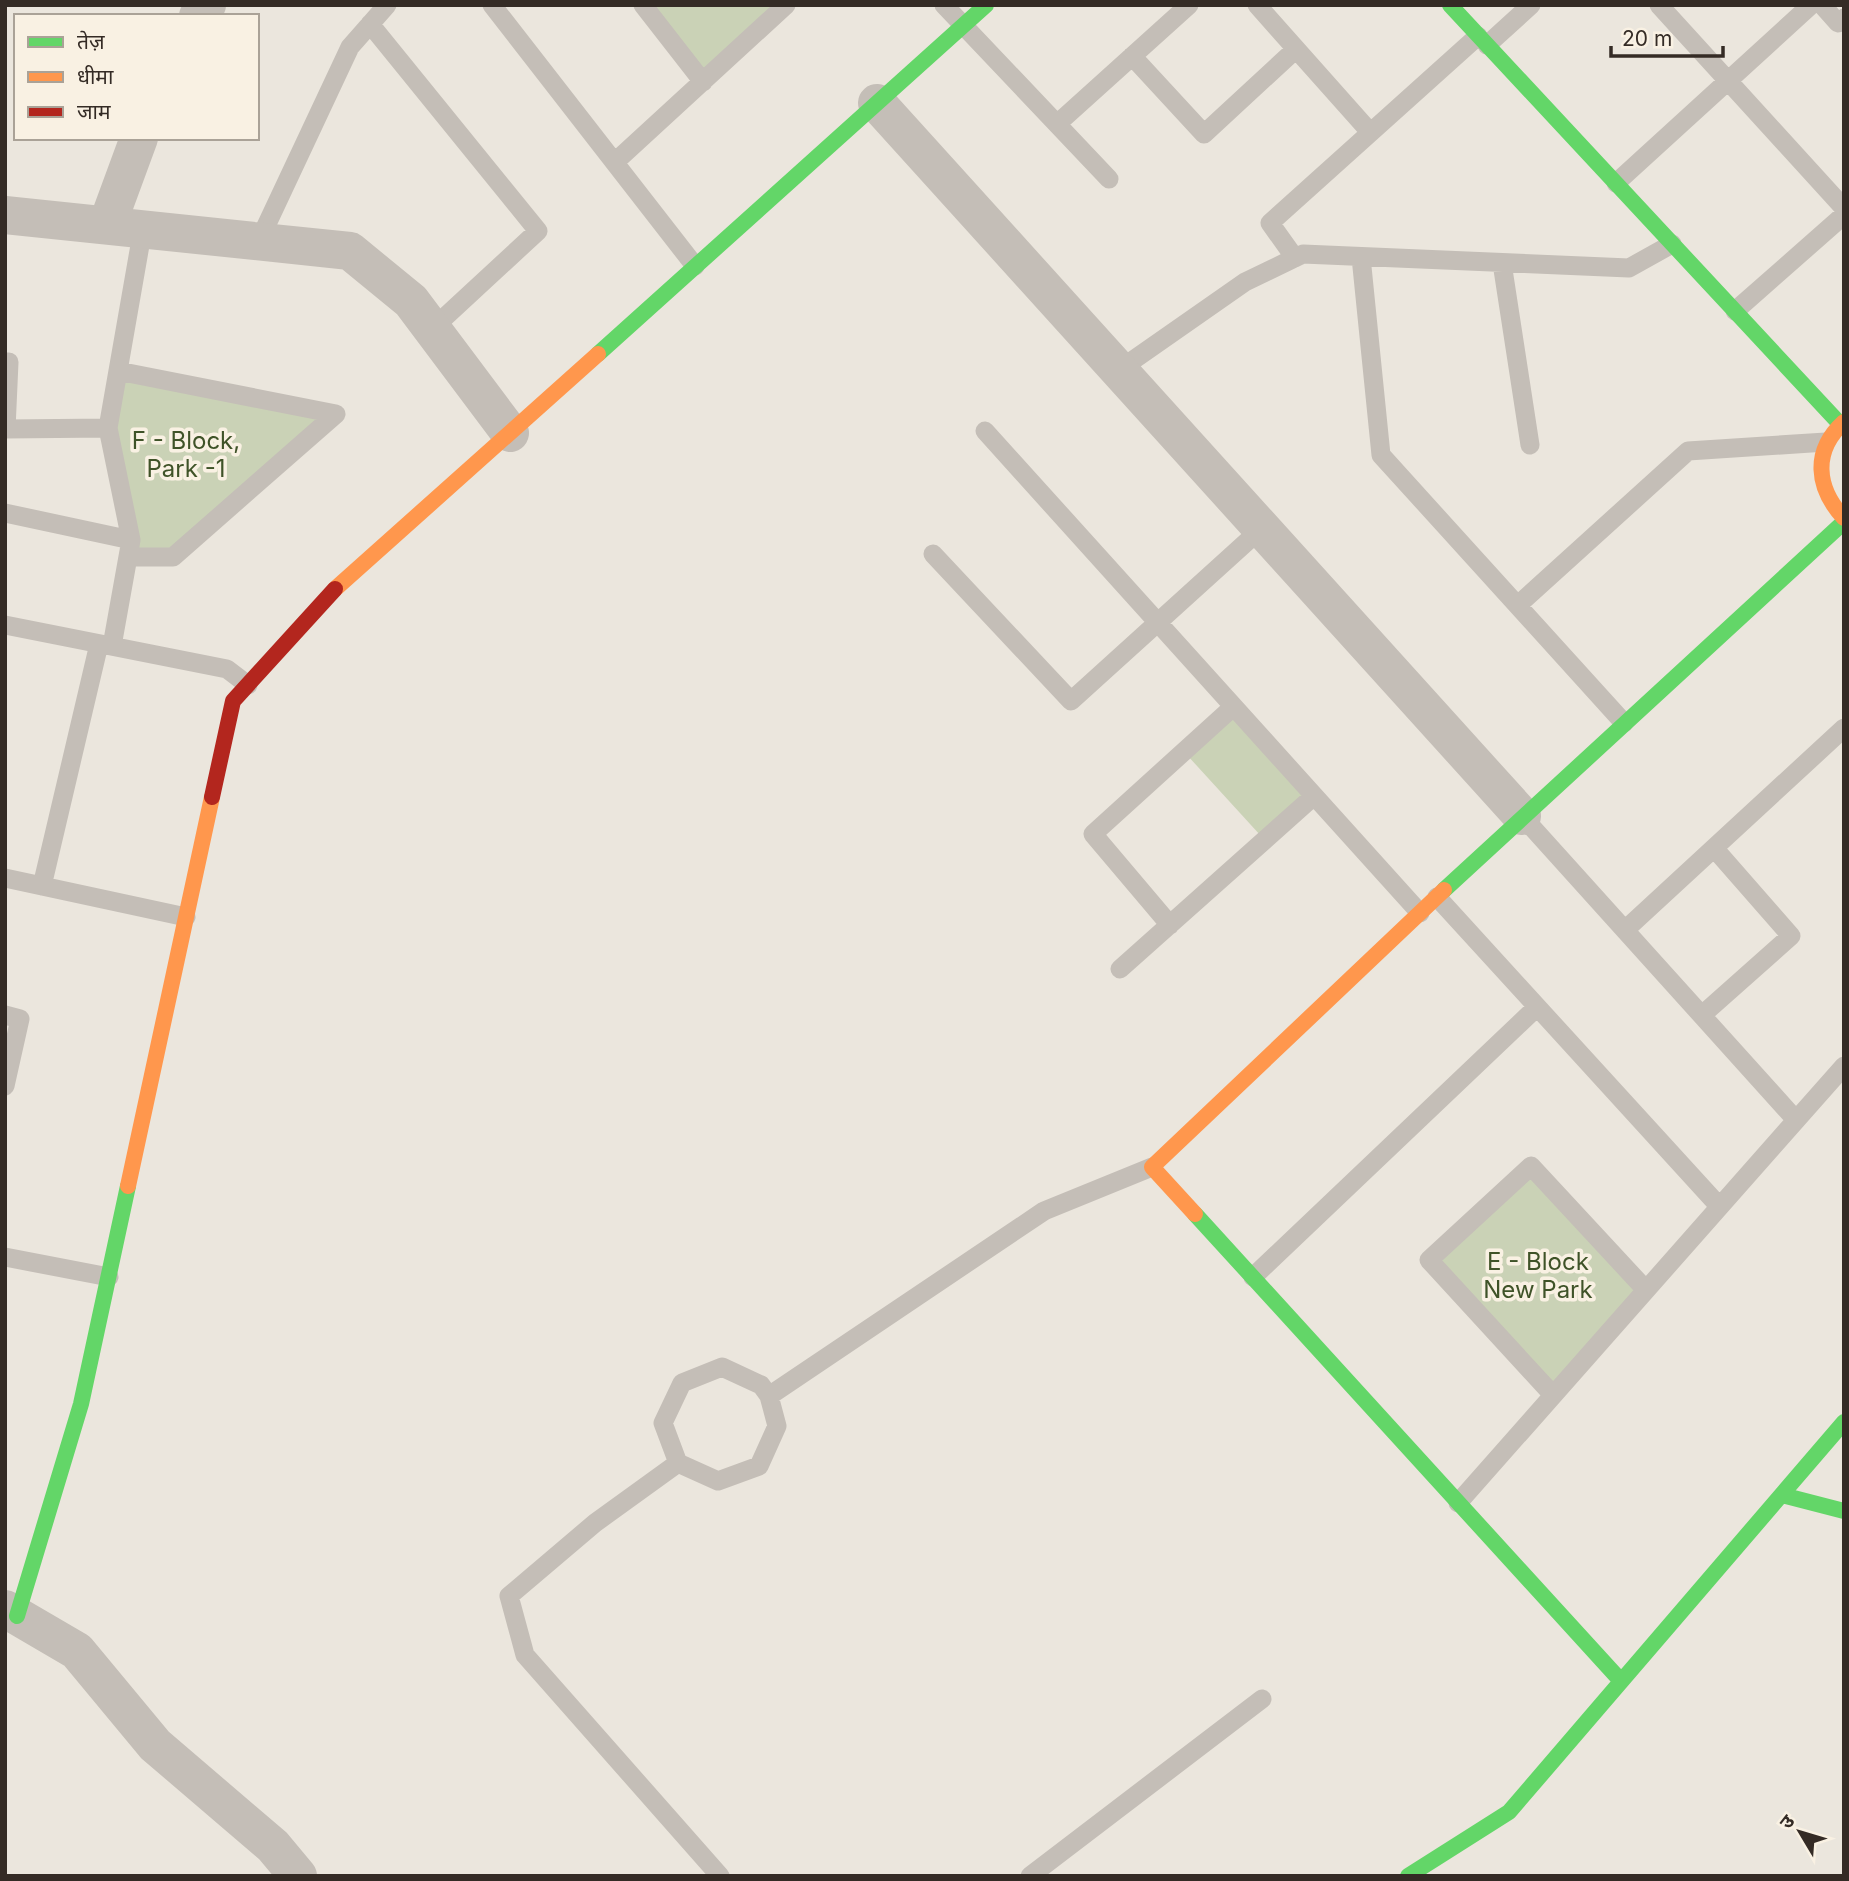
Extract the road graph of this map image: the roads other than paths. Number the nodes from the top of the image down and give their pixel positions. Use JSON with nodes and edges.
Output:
{"nodes":[{"id":1,"x":387,"y":5,"type":"edge"},
{"id":2,"x":492,"y":5,"type":"edge"},
{"id":3,"x":643,"y":5,"type":"edge"},
{"id":4,"x":786,"y":5,"type":"edge"},
{"id":5,"x":944,"y":5,"type":"edge"},
{"id":6,"x":986,"y":5,"type":"edge"},
{"id":7,"x":1189,"y":5,"type":"edge"},
{"id":8,"x":1257,"y":5,"type":"edge"},
{"id":9,"x":1450,"y":5,"type":"edge"},
{"id":10,"x":1531,"y":5,"type":"edge"},
{"id":11,"x":1659,"y":5,"type":"edge"},
{"id":12,"x":1811,"y":5,"type":"edge"},
{"id":13,"x":1822,"y":5,"type":"edge"},
{"id":14,"x":1844,"y":18,"type":"edge"},
{"id":15,"x":370,"y":24,"type":"junction"},
{"id":16,"x":964,"y":26,"type":"junction"},
{"id":17,"x":1483,"y":40,"type":"junction"},
{"id":18,"x":1296,"y":49,"type":"junction"},
{"id":19,"x":1132,"y":56,"type":"junction"},
{"id":20,"x":1728,"y":81,"type":"junction"},
{"id":21,"x":703,"y":82,"type":"junction"},
{"id":22,"x":877,"y":103,"type":"junction"},
{"id":23,"x":1057,"y":124,"type":"junction"},
{"id":24,"x":1370,"y":132,"type":"junction"},
{"id":25,"x":139,"y":140,"type":"edge"},
{"id":26,"x":615,"y":162,"type":"junction"},
{"id":27,"x":1109,"y":179,"type":"dead end"},
{"id":28,"x":1616,"y":183,"type":"junction"},
{"id":29,"x":1844,"y":208,"type":"edge"},
{"id":30,"x":5,"y":215,"type":"edge"},
{"id":31,"x":1844,"y":215,"type":"edge"},
{"id":32,"x":125,"y":226,"type":"junction"},
{"id":33,"x":259,"y":241,"type":"junction"},
{"id":34,"x":1672,"y":244,"type":"junction"},
{"id":35,"x":1361,"y":257,"type":"junction"},
{"id":36,"x":1295,"y":258,"type":"junction"},
{"id":37,"x":1502,"y":262,"type":"junction"},
{"id":38,"x":695,"y":266,"type":"junction"},
{"id":39,"x":1735,"y":312,"type":"junction"},
{"id":40,"x":432,"y":329,"type":"junction"},
{"id":41,"x":5,"y":362,"type":"edge"},
{"id":42,"x":1119,"y":370,"type":"junction"},
{"id":43,"x":118,"y":371,"type":"junction"},
{"id":44,"x":1842,"y":423,"type":"edge"},
{"id":45,"x":108,"y":428,"type":"junction"},
{"id":46,"x":985,"y":431,"type":"dead end"},
{"id":47,"x":510,"y":433,"type":"junction"},
{"id":48,"x":1826,"y":442,"type":"junction"},
{"id":49,"x":1530,"y":445,"type":"dead end"},
{"id":50,"x":5,"y":513,"type":"edge"},
{"id":51,"x":1844,"y":520,"type":"edge"},
{"id":52,"x":1262,"y":528,"type":"junction"},
{"id":53,"x":130,"y":549,"type":"junction"},
{"id":54,"x":933,"y":554,"type":"dead end"},
{"id":55,"x":1518,"y":605,"type":"junction"},
{"id":56,"x":1158,"y":622,"type":"junction"},
{"id":57,"x":5,"y":625,"type":"edge"},
{"id":58,"x":106,"y":645,"type":"junction"},
{"id":59,"x":248,"y":685,"type":"junction"},
{"id":60,"x":1233,"y":707,"type":"junction"},
{"id":61,"x":1624,"y":723,"type":"junction"},
{"id":62,"x":1844,"y":728,"type":"edge"},
{"id":63,"x":1314,"y":796,"type":"junction"},
{"id":64,"x":1522,"y":816,"type":"junction"},
{"id":65,"x":1714,"y":848,"type":"junction"},
{"id":66,"x":5,"y":878,"type":"edge"},
{"id":67,"x":42,"y":886,"type":"junction"},
{"id":68,"x":1437,"y":897,"type":"junction"},
{"id":69,"x":1420,"y":913,"type":"junction"},
{"id":70,"x":186,"y":917,"type":"junction"},
{"id":71,"x":1170,"y":925,"type":"junction"},
{"id":72,"x":1625,"y":930,"type":"junction"},
{"id":73,"x":1121,"y":969,"type":"dead end"},
{"id":74,"x":1537,"y":1007,"type":"junction"},
{"id":75,"x":1702,"y":1015,"type":"junction"},
{"id":76,"x":5,"y":1016,"type":"edge"},
{"id":77,"x":1844,"y":1066,"type":"edge"},
{"id":78,"x":5,"y":1086,"type":"edge"},
{"id":79,"x":1796,"y":1120,"type":"junction"},
{"id":80,"x":1152,"y":1167,"type":"junction"},
{"id":81,"x":1719,"y":1206,"type":"junction"},
{"id":82,"x":5,"y":1257,"type":"edge"},
{"id":83,"x":109,"y":1277,"type":"junction"},
{"id":84,"x":1253,"y":1277,"type":"junction"},
{"id":85,"x":1646,"y":1290,"type":"junction"},
{"id":86,"x":1553,"y":1395,"type":"junction"},
{"id":87,"x":769,"y":1396,"type":"junction"},
{"id":88,"x":1841,"y":1431,"type":"edge"},
{"id":89,"x":678,"y":1463,"type":"junction"},
{"id":90,"x":1782,"y":1495,"type":"junction"},
{"id":91,"x":1458,"y":1503,"type":"junction"},
{"id":92,"x":1844,"y":1511,"type":"edge"},
{"id":93,"x":11,"y":1612,"type":"edge"},
{"id":94,"x":1621,"y":1681,"type":"junction"},
{"id":95,"x":1262,"y":1699,"type":"dead end"},
{"id":96,"x":298,"y":1876,"type":"edge"},
{"id":97,"x":720,"y":1876,"type":"edge"},
{"id":98,"x":1030,"y":1876,"type":"edge"},
{"id":99,"x":1408,"y":1876,"type":"edge"}],
"edges":[{"from":1,"to":15,"type":"lane"},
{"from":2,"to":26,"type":"lane"},
{"from":3,"to":21,"type":"lane"},
{"from":4,"to":21,"type":"lane"},
{"from":5,"to":16,"type":"lane"},
{"from":6,"to":16,"type":"street"},
{"from":7,"to":19,"type":"lane"},
{"from":8,"to":18,"type":"lane"},
{"from":9,"to":17,"type":"street"},
{"from":10,"to":17,"type":"lane"},
{"from":11,"to":20,"type":"lane"},
{"from":12,"to":20,"type":"lane"},
{"from":13,"to":14,"type":"lane"},
{"from":15,"to":33,"type":"lane"},
{"from":15,"to":40,"type":"lane"},
{"from":16,"to":22,"type":"street"},
{"from":16,"to":23,"type":"lane"},
{"from":17,"to":24,"type":"lane"},
{"from":17,"to":28,"type":"street"},
{"from":18,"to":19,"type":"lane"},
{"from":18,"to":24,"type":"lane"},
{"from":19,"to":23,"type":"lane"},
{"from":20,"to":28,"type":"lane"},
{"from":20,"to":29,"type":"lane"},
{"from":21,"to":26,"type":"lane"},
{"from":22,"to":38,"type":"street"},
{"from":22,"to":42,"type":"street"},
{"from":23,"to":27,"type":"lane"},
{"from":24,"to":36,"type":"lane"},
{"from":25,"to":32,"type":"street"},
{"from":26,"to":38,"type":"lane"},
{"from":28,"to":34,"type":"street"},
{"from":30,"to":32,"type":"street"},
{"from":31,"to":39,"type":"lane"},
{"from":32,"to":33,"type":"street"},
{"from":32,"to":43,"type":"lane"},
{"from":33,"to":40,"type":"street"},
{"from":34,"to":37,"type":"lane"},
{"from":34,"to":39,"type":"street"},
{"from":35,"to":36,"type":"lane"},
{"from":35,"to":37,"type":"lane"},
{"from":35,"to":55,"type":"lane"},
{"from":36,"to":42,"type":"lane"},
{"from":37,"to":49,"type":"lane"},
{"from":38,"to":47,"type":"street"},
{"from":39,"to":44,"type":"street"},
{"from":40,"to":47,"type":"street"},
{"from":41,"to":45,"type":"lane"},
{"from":42,"to":52,"type":"street"},
{"from":43,"to":45,"type":"lane"},
{"from":43,"to":53,"type":"lane"},
{"from":44,"to":48,"type":"street"},
{"from":45,"to":53,"type":"lane"},
{"from":46,"to":56,"type":"lane"},
{"from":47,"to":59,"type":"street"},
{"from":48,"to":51,"type":"street"},
{"from":48,"to":55,"type":"lane"},
{"from":50,"to":53,"type":"lane"},
{"from":51,"to":61,"type":"street"},
{"from":52,"to":56,"type":"lane"},
{"from":52,"to":64,"type":"street"},
{"from":53,"to":58,"type":"lane"},
{"from":54,"to":56,"type":"lane"},
{"from":55,"to":61,"type":"lane"},
{"from":56,"to":60,"type":"lane"},
{"from":57,"to":58,"type":"lane"},
{"from":58,"to":59,"type":"lane"},
{"from":58,"to":67,"type":"lane"},
{"from":59,"to":70,"type":"street"},
{"from":60,"to":63,"type":"lane"},
{"from":60,"to":71,"type":"lane"},
{"from":61,"to":64,"type":"street"},
{"from":62,"to":65,"type":"lane"},
{"from":63,"to":69,"type":"lane"},
{"from":63,"to":71,"type":"lane"},
{"from":64,"to":68,"type":"street"},
{"from":64,"to":72,"type":"lane"},
{"from":65,"to":72,"type":"lane"},
{"from":65,"to":75,"type":"lane"},
{"from":66,"to":67,"type":"lane"},
{"from":67,"to":70,"type":"lane"},
{"from":68,"to":69,"type":"street"},
{"from":68,"to":74,"type":"lane"},
{"from":69,"to":80,"type":"street"},
{"from":70,"to":83,"type":"street"},
{"from":71,"to":73,"type":"lane"},
{"from":72,"to":75,"type":"lane"},
{"from":74,"to":81,"type":"lane"},
{"from":74,"to":84,"type":"lane"},
{"from":75,"to":79,"type":"lane"},
{"from":76,"to":78,"type":"lane"},
{"from":77,"to":79,"type":"lane"},
{"from":79,"to":81,"type":"lane"},
{"from":80,"to":84,"type":"street"},
{"from":80,"to":87,"type":"lane"},
{"from":81,"to":85,"type":"lane"},
{"from":82,"to":83,"type":"lane"},
{"from":83,"to":93,"type":"street"},
{"from":84,"to":91,"type":"street"},
{"from":85,"to":86,"type":"lane"},
{"from":85,"to":86,"type":"lane"},
{"from":86,"to":91,"type":"lane"},
{"from":87,"to":89,"type":"lane"},
{"from":87,"to":89,"type":"lane"},
{"from":88,"to":90,"type":"street"},
{"from":89,"to":97,"type":"lane"},
{"from":90,"to":92,"type":"street"},
{"from":90,"to":94,"type":"street"},
{"from":91,"to":94,"type":"street"},
{"from":93,"to":96,"type":"street"},
{"from":94,"to":99,"type":"street"},
{"from":95,"to":98,"type":"lane"}]}
